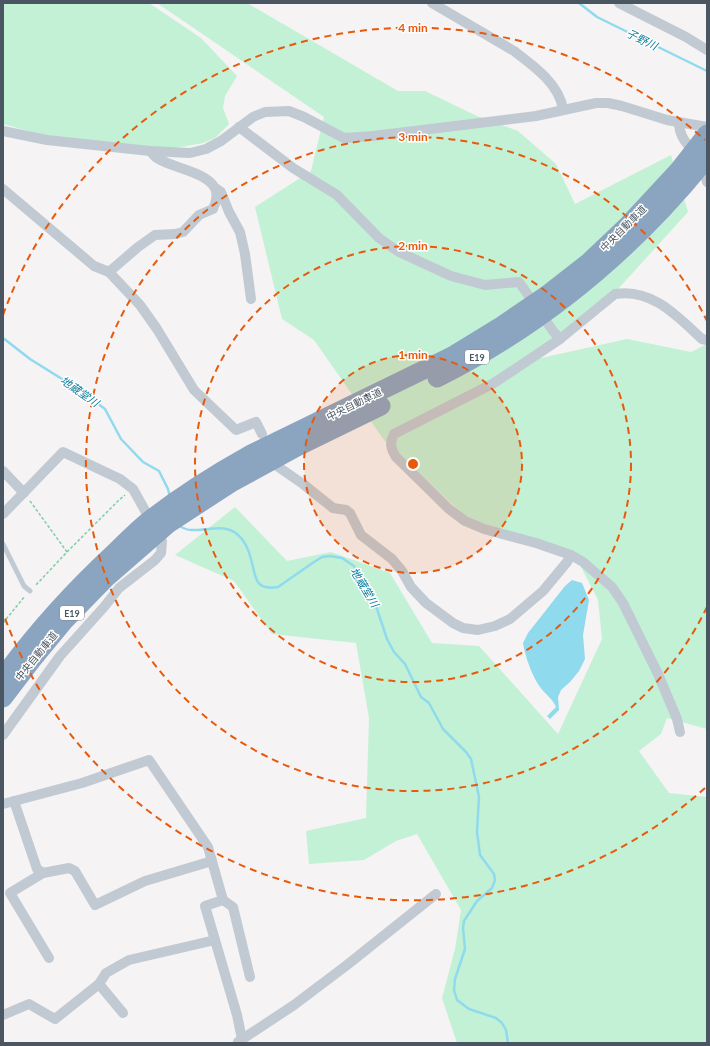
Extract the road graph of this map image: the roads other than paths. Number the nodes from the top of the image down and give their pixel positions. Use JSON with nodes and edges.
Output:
{"nodes":[{"id":1,"x":432,"y":3,"type":"edge"},
{"id":2,"x":619,"y":3,"type":"edge"},
{"id":3,"x":707,"y":50,"type":"edge"},
{"id":4,"x":563,"y":109,"type":"junction"},
{"id":5,"x":679,"y":122,"type":"junction"},
{"id":6,"x":239,"y":127,"type":"junction"},
{"id":7,"x":707,"y":127,"type":"edge"},
{"id":8,"x":3,"y":131,"type":"edge"},
{"id":9,"x":707,"y":134,"type":"edge"},
{"id":10,"x":150,"y":151,"type":"junction"},
{"id":11,"x":707,"y":158,"type":"edge"},
{"id":12,"x":691,"y":178,"type":"edge"},
{"id":13,"x":215,"y":188,"type":"junction"},
{"id":14,"x":3,"y":189,"type":"edge"},
{"id":15,"x":109,"y":272,"type":"junction"},
{"id":16,"x":251,"y":299,"type":"dead end"},
{"id":17,"x":557,"y":335,"type":"junction"},
{"id":18,"x":707,"y":340,"type":"edge"},
{"id":19,"x":262,"y":434,"type":"dead end"},
{"id":20,"x":277,"y":466,"type":"dead end"},
{"id":21,"x":3,"y":471,"type":"edge"},
{"id":22,"x":24,"y":493,"type":"junction"},
{"id":23,"x":3,"y":514,"type":"edge"},
{"id":24,"x":148,"y":530,"type":"junction"},
{"id":25,"x":3,"y":544,"type":"edge"},
{"id":26,"x":571,"y":555,"type":"junction"},
{"id":27,"x":30,"y":591,"type":"road end"},
{"id":28,"x":3,"y":677,"type":"edge"},
{"id":29,"x":3,"y":698,"type":"edge"},
{"id":30,"x":680,"y":732,"type":"dead end"},
{"id":31,"x":3,"y":735,"type":"edge"},
{"id":32,"x":14,"y":801,"type":"junction"},
{"id":33,"x":3,"y":804,"type":"edge"},
{"id":34,"x":212,"y":861,"type":"junction"},
{"id":35,"x":43,"y":873,"type":"junction"},
{"id":36,"x":436,"y":894,"type":"dead end"},
{"id":37,"x":224,"y":900,"type":"junction"},
{"id":38,"x":215,"y":940,"type":"junction"},
{"id":39,"x":49,"y":958,"type":"dead end"},
{"id":40,"x":250,"y":977,"type":"dead end"},
{"id":41,"x":99,"y":984,"type":"junction"},
{"id":42,"x":123,"y":1013,"type":"dead end"},
{"id":43,"x":3,"y":1015,"type":"edge"},
{"id":44,"x":239,"y":1041,"type":"edge"}],
"edges":[{"from":1,"to":4,"type":"street"},
{"from":2,"to":3,"type":"street"},
{"from":4,"to":5,"type":"street"},
{"from":4,"to":6,"type":"street"},
{"from":5,"to":7,"type":"street"},
{"from":5,"to":12,"type":"street"},
{"from":6,"to":10,"type":"street"},
{"from":6,"to":17,"type":"street"},
{"from":8,"to":10,"type":"street"},
{"from":9,"to":12,"type":"highway","name":"中央自動車道","number":"E19"},
{"from":10,"to":13,"type":"street"},
{"from":11,"to":12,"type":"highway","name":"中央自動車道","number":"E19"},
{"from":12,"to":24,"type":"highway","name":"中央自動車道","number":"E19"},
{"from":13,"to":15,"type":"street"},
{"from":13,"to":16,"type":"street"},
{"from":14,"to":15,"type":"street"},
{"from":15,"to":19,"type":"street"},
{"from":17,"to":18,"type":"street"},
{"from":17,"to":26,"type":"street"},
{"from":20,"to":26,"type":"street"},
{"from":21,"to":22,"type":"street"},
{"from":22,"to":23,"type":"street"},
{"from":22,"to":31,"type":"street"},
{"from":24,"to":28,"type":"highway","name":"中央自動車道","number":"E19"},
{"from":24,"to":29,"type":"highway","name":"中央自動車道","number":"E19"},
{"from":25,"to":27,"type":"lane"},
{"from":26,"to":30,"type":"street"},
{"from":32,"to":33,"type":"street"},
{"from":32,"to":34,"type":"street"},
{"from":32,"to":35,"type":"street"},
{"from":34,"to":35,"type":"street"},
{"from":34,"to":37,"type":"street"},
{"from":35,"to":39,"type":"street"},
{"from":36,"to":44,"type":"street"},
{"from":37,"to":38,"type":"street"},
{"from":37,"to":40,"type":"street"},
{"from":38,"to":41,"type":"street"},
{"from":38,"to":44,"type":"street"},
{"from":41,"to":42,"type":"street"},
{"from":41,"to":43,"type":"street"}]}
